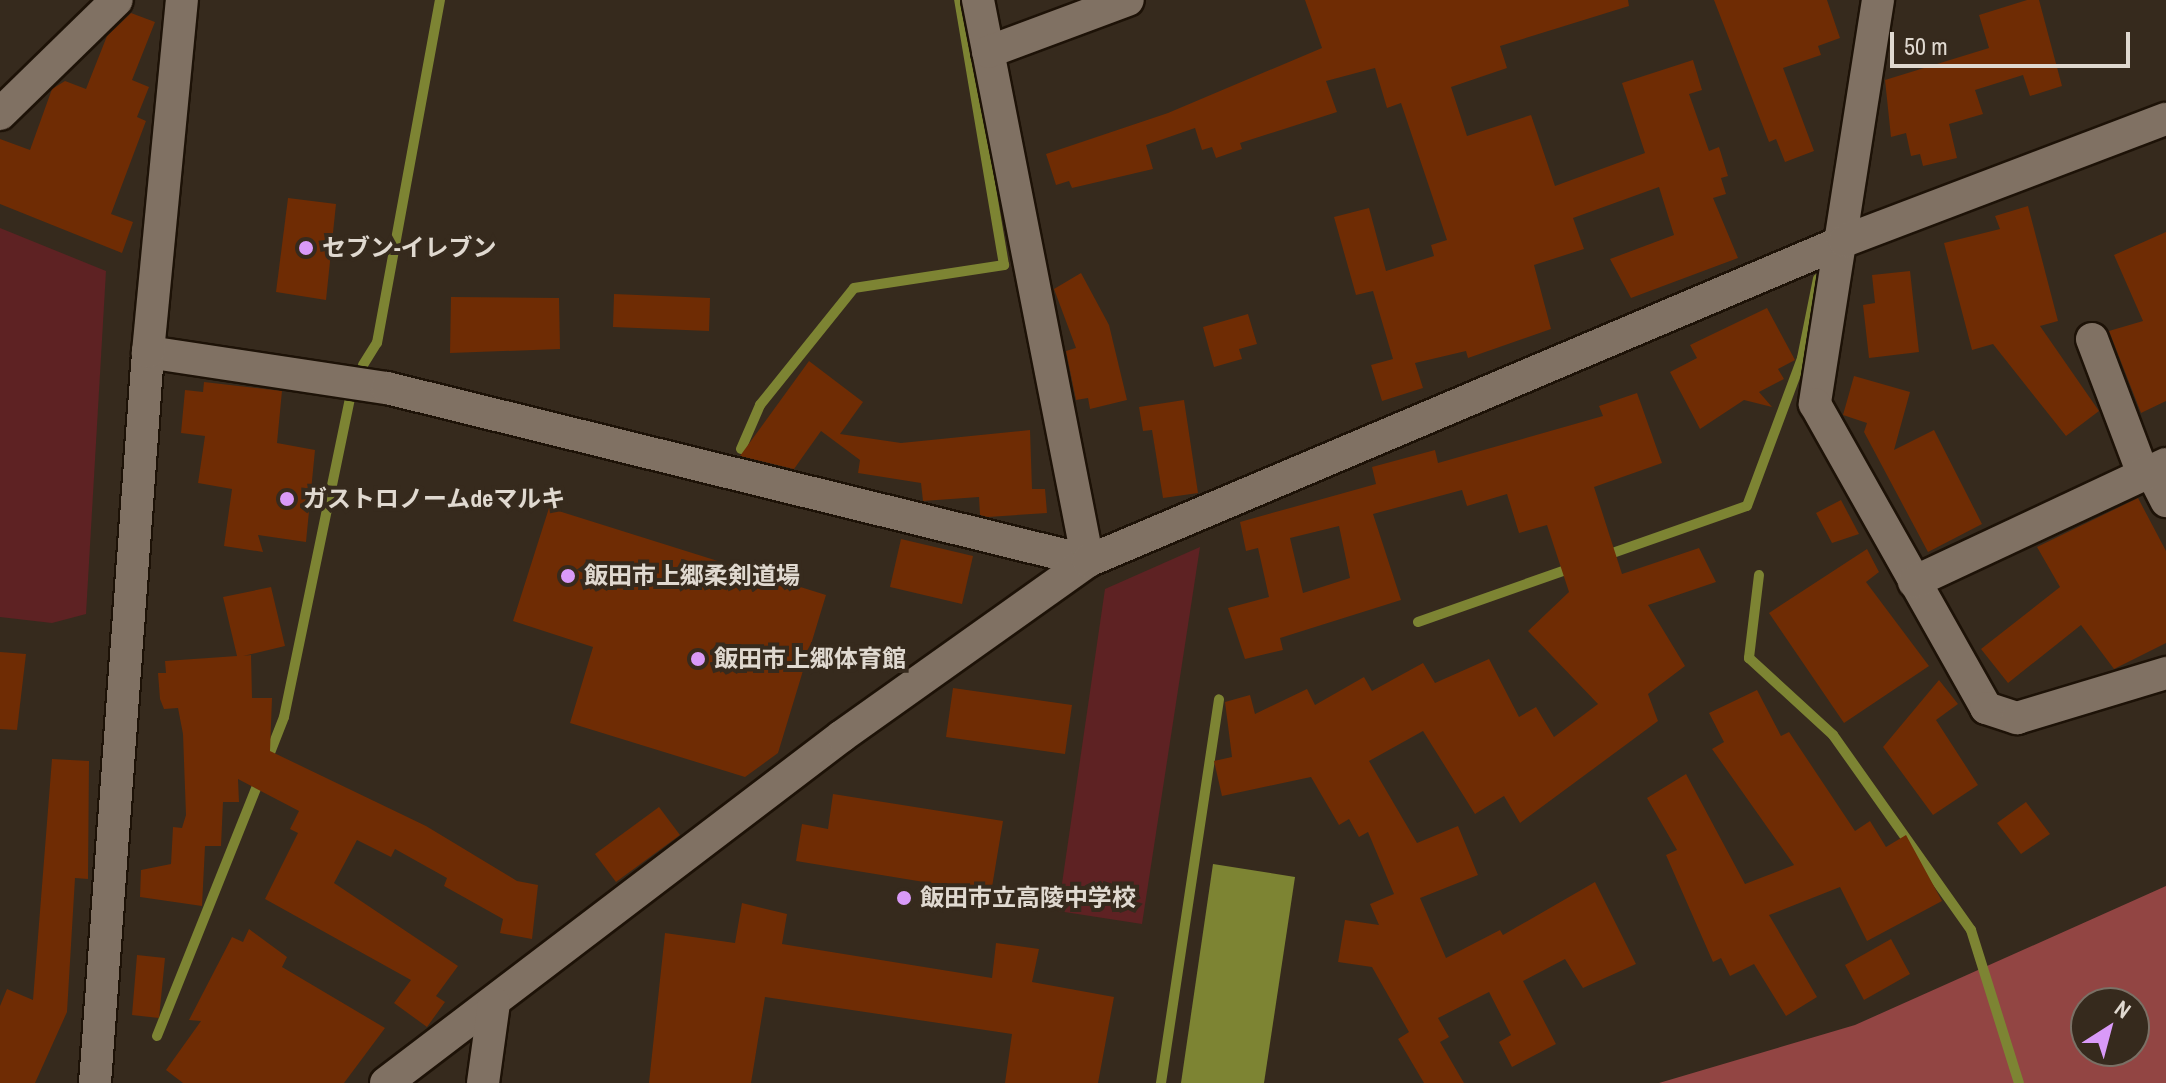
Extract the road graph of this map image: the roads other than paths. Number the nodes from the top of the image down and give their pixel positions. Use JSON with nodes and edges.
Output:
{"nodes":[{"id":1,"x":117,"y":0,"type":"edge"},
{"id":2,"x":182,"y":0,"type":"edge"},
{"id":3,"x":978,"y":0,"type":"edge"},
{"id":4,"x":1128,"y":0,"type":"edge"},
{"id":5,"x":1878,"y":0,"type":"edge"},
{"id":6,"x":988,"y":52,"type":"junction"},
{"id":7,"x":0,"y":114,"type":"edge"},
{"id":8,"x":2166,"y":119,"type":"edge"},
{"id":9,"x":1844,"y":241,"type":"junction"},
{"id":10,"x":2092,"y":339,"type":"dead end"},
{"id":11,"x":148,"y":352,"type":"junction"},
{"id":12,"x":2153,"y":469,"type":"edge"},
{"id":13,"x":2166,"y":501,"type":"edge"},
{"id":14,"x":1088,"y":561,"type":"junction"},
{"id":15,"x":1914,"y":582,"type":"junction"},
{"id":16,"x":2166,"y":673,"type":"edge"},
{"id":17,"x":494,"y":1003,"type":"junction"},
{"id":18,"x":95,"y":1083,"type":"edge"},
{"id":19,"x":386,"y":1083,"type":"edge"},
{"id":20,"x":483,"y":1083,"type":"edge"}],
"edges":[{"from":1,"to":7,"type":"street"},
{"from":2,"to":11,"type":"street"},
{"from":3,"to":6,"type":"street"},
{"from":4,"to":6,"type":"street"},
{"from":5,"to":9,"type":"street"},
{"from":6,"to":14,"type":"street"},
{"from":8,"to":9,"type":"street"},
{"from":9,"to":14,"type":"street"},
{"from":9,"to":15,"type":"street"},
{"from":10,"to":12,"type":"street"},
{"from":11,"to":14,"type":"street"},
{"from":11,"to":18,"type":"street"},
{"from":12,"to":13,"type":"street"},
{"from":12,"to":15,"type":"street"},
{"from":14,"to":17,"type":"street"},
{"from":15,"to":16,"type":"street"},
{"from":17,"to":19,"type":"street"},
{"from":17,"to":20,"type":"street"}]}
